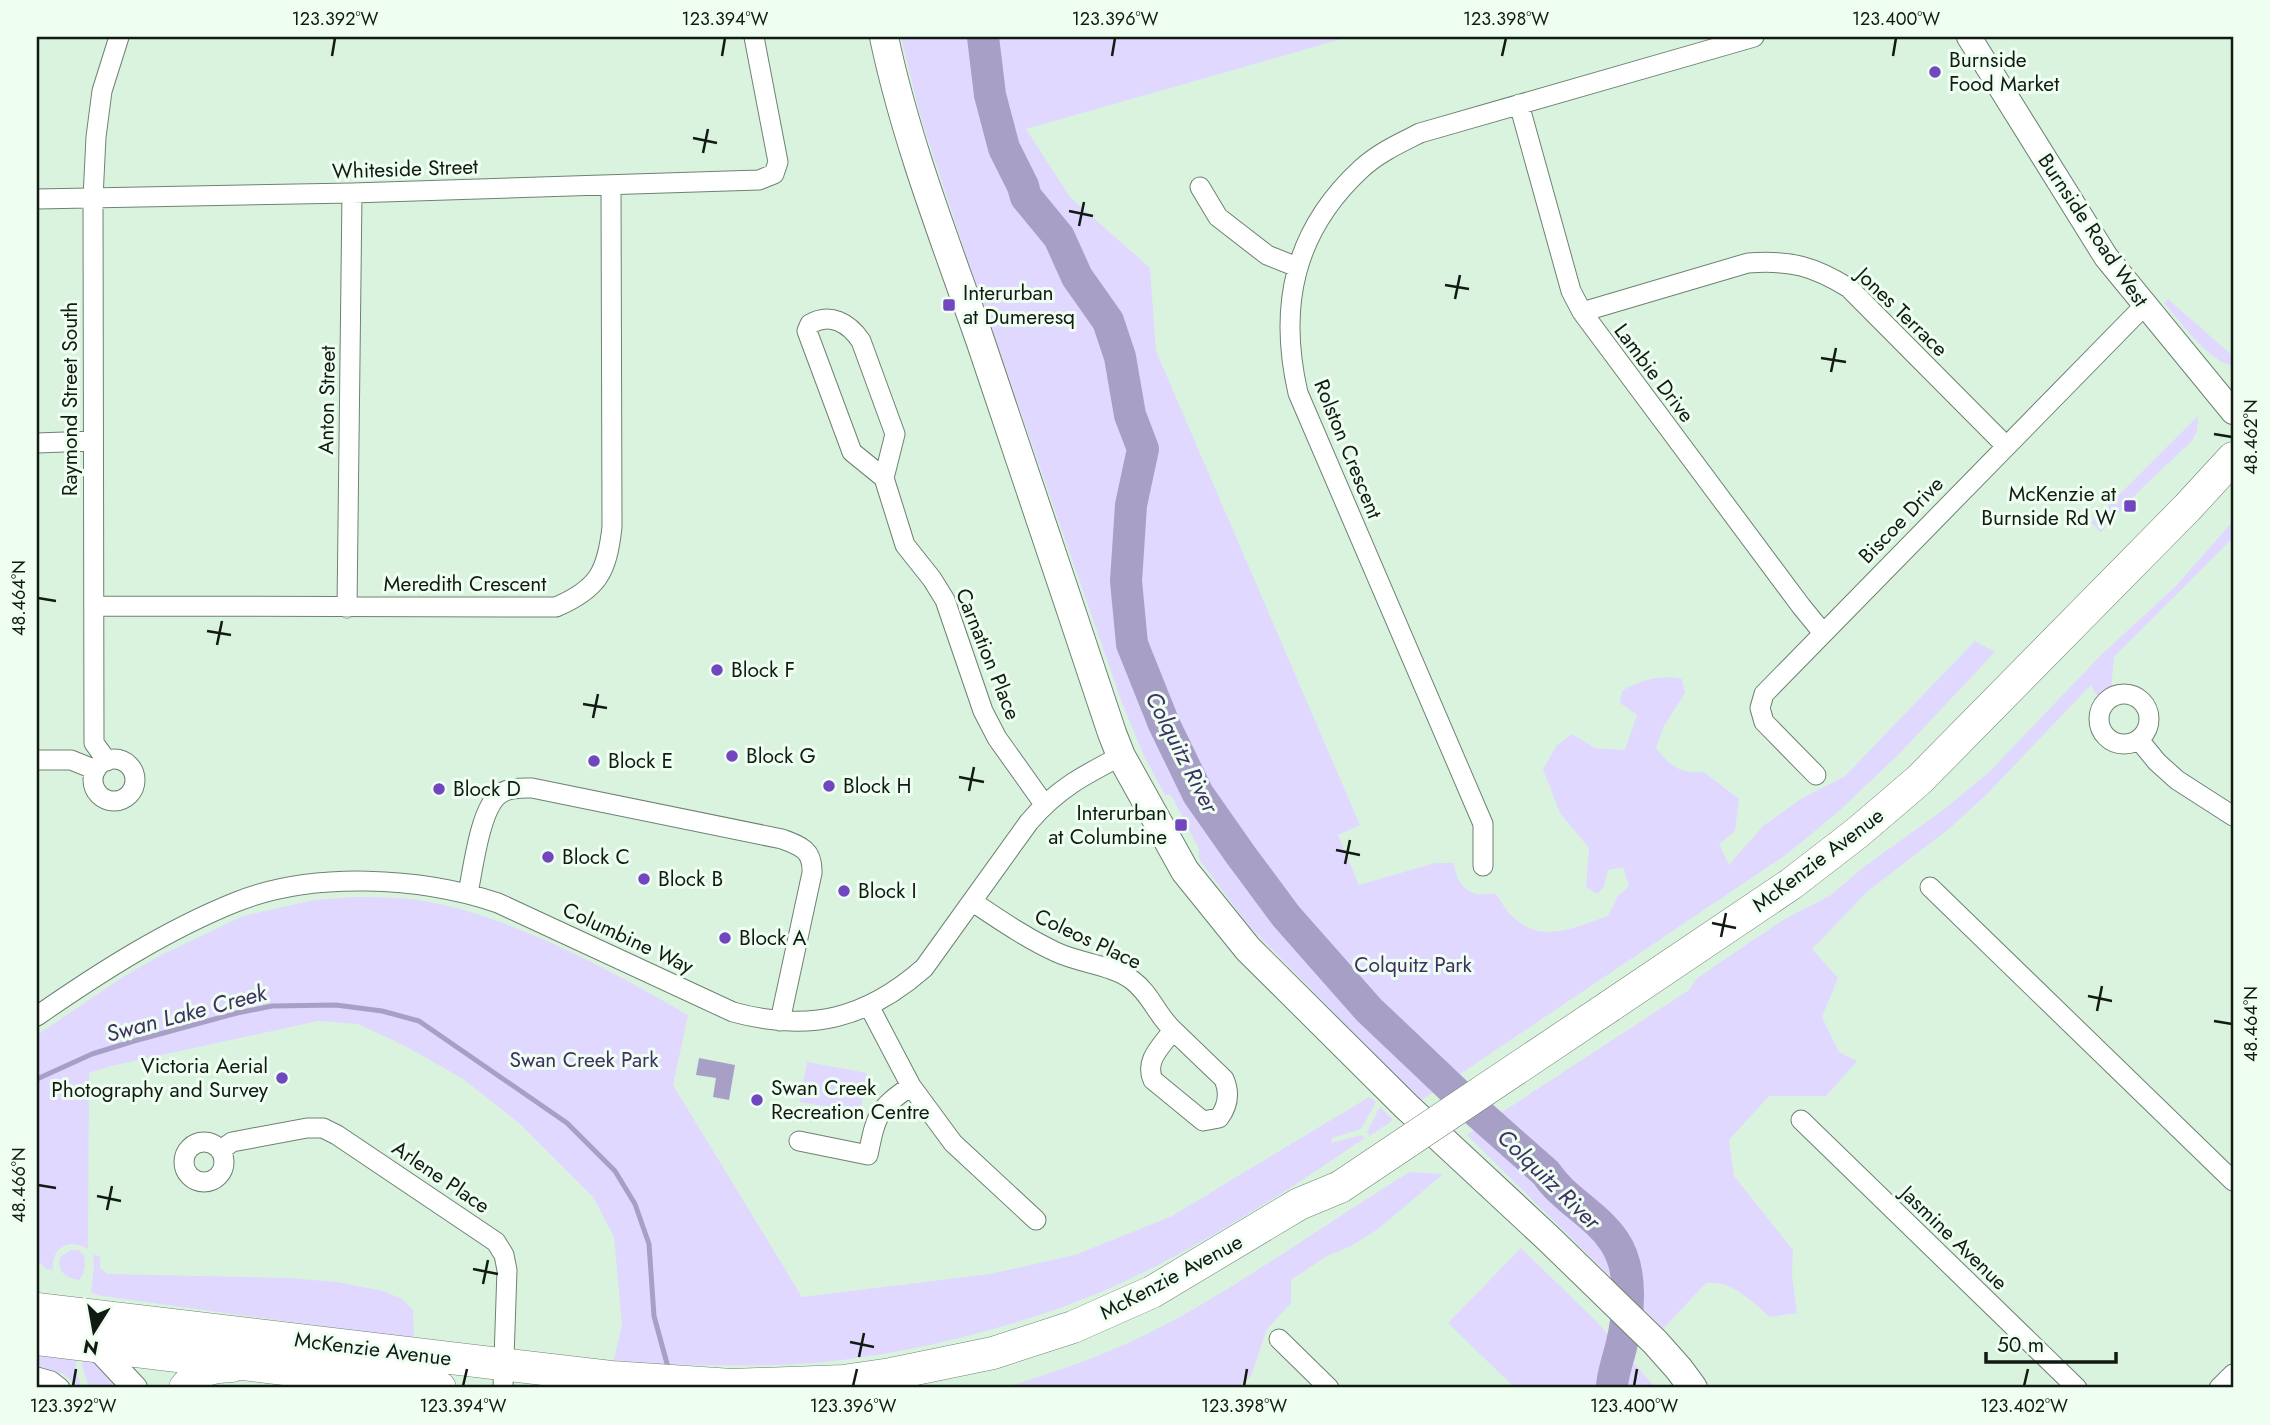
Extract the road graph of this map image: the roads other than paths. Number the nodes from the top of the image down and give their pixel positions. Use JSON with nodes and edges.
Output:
{"nodes":[{"id":1,"x":119,"y":37,"type":"edge"},
{"id":2,"x":754,"y":37,"type":"edge"},
{"id":3,"x":884,"y":37,"type":"edge"},
{"id":4,"x":1754,"y":37,"type":"edge"},
{"id":5,"x":1969,"y":37,"type":"edge"},
{"id":6,"x":1519,"y":104,"type":"junction"},
{"id":7,"x":611,"y":185,"type":"junction"},
{"id":8,"x":1200,"y":187,"type":"dead end"},
{"id":9,"x":352,"y":193,"type":"junction"},
{"id":10,"x":93,"y":198,"type":"junction"},
{"id":11,"x":37,"y":199,"type":"edge"},
{"id":12,"x":1297,"y":267,"type":"junction"},
{"id":13,"x":2144,"y":306,"type":"junction"},
{"id":14,"x":1582,"y":312,"type":"junction"},
{"id":15,"x":2233,"y":412,"type":"edge"},
{"id":16,"x":92,"y":441,"type":"junction"},
{"id":17,"x":37,"y":443,"type":"edge"},
{"id":18,"x":2006,"y":446,"type":"junction"},
{"id":19,"x":2233,"y":458,"type":"edge"},
{"id":20,"x":884,"y":478,"type":"junction"},
{"id":21,"x":95,"y":606,"type":"junction"},
{"id":22,"x":347,"y":608,"type":"junction"},
{"id":23,"x":1824,"y":633,"type":"junction"},
{"id":24,"x":2140,"y":740,"type":"dead end"},
{"id":25,"x":1121,"y":756,"type":"junction"},
{"id":26,"x":37,"y":760,"type":"edge"},
{"id":27,"x":1816,"y":775,"type":"dead end"},
{"id":28,"x":1044,"y":804,"type":"junction"},
{"id":29,"x":2233,"y":816,"type":"edge"},
{"id":30,"x":1483,"y":866,"type":"dead end"},
{"id":31,"x":1930,"y":887,"type":"dead end"},
{"id":32,"x":468,"y":893,"type":"junction"},
{"id":33,"x":973,"y":902,"type":"junction"},
{"id":34,"x":869,"y":1006,"type":"junction"},
{"id":35,"x":37,"y":1016,"type":"edge"},
{"id":36,"x":780,"y":1021,"type":"junction"},
{"id":37,"x":1173,"y":1030,"type":"junction"},
{"id":38,"x":911,"y":1086,"type":"junction"},
{"id":39,"x":1801,"y":1120,"type":"dead end"},
{"id":40,"x":799,"y":1141,"type":"dead end"},
{"id":41,"x":221,"y":1150,"type":"dead end"},
{"id":42,"x":2233,"y":1181,"type":"edge"},
{"id":43,"x":1340,"y":1187,"type":"junction"},
{"id":44,"x":1036,"y":1220,"type":"dead end"},
{"id":45,"x":43,"y":1303,"type":"edge"},
{"id":46,"x":201,"y":1328,"type":"junction"},
{"id":47,"x":37,"y":1339,"type":"edge"},
{"id":48,"x":1279,"y":1339,"type":"dead end"},
{"id":49,"x":119,"y":1364,"type":"edge"},
{"id":50,"x":247,"y":1364,"type":"junction"},
{"id":51,"x":2233,"y":1374,"type":"edge"},
{"id":52,"x":37,"y":1377,"type":"edge"},
{"id":53,"x":504,"y":1377,"type":"edge"},
{"id":54,"x":60,"y":1388,"type":"edge"},
{"id":55,"x":186,"y":1388,"type":"edge"},
{"id":56,"x":440,"y":1388,"type":"edge"},
{"id":57,"x":914,"y":1388,"type":"edge"},
{"id":58,"x":1329,"y":1388,"type":"edge"},
{"id":59,"x":1693,"y":1388,"type":"edge"},
{"id":60,"x":2077,"y":1388,"type":"edge"},
{"id":61,"x":2220,"y":1388,"type":"edge"}],
"edges":[{"from":1,"to":10,"type":"street","name":"Raymond Street South"},
{"from":2,"to":7,"type":"street","name":"Whiteside Street"},
{"from":3,"to":25,"type":"main road"},
{"from":4,"to":6,"type":"street","name":"Rolston Crescent"},
{"from":5,"to":13,"type":"street","name":"Burnside Road West"},
{"from":6,"to":12,"type":"street","name":"Rolston Crescent"},
{"from":6,"to":14,"type":"street","name":"Lambie Drive"},
{"from":7,"to":9,"type":"street","name":"Whiteside Street"},
{"from":7,"to":22,"type":"street","name":"Meredith Crescent"},
{"from":8,"to":12,"type":"street"},
{"from":9,"to":10,"type":"street","name":"Whiteside Street"},
{"from":9,"to":22,"type":"street","name":"Anton Street"},
{"from":10,"to":11,"type":"street","name":"Whiteside Street"},
{"from":10,"to":16,"type":"street","name":"Raymond Street South"},
{"from":12,"to":30,"type":"street","name":"Rolston Crescent"},
{"from":13,"to":15,"type":"street","name":"Burnside Road West"},
{"from":13,"to":18,"type":"street","name":"Biscoe Drive"},
{"from":14,"to":18,"type":"street","name":"Jones Terrace"},
{"from":14,"to":23,"type":"street","name":"Lambie Drive"},
{"from":16,"to":17,"type":"street"},
{"from":16,"to":21,"type":"street","name":"Raymond Street South"},
{"from":18,"to":23,"type":"street","name":"Biscoe Drive"},
{"from":19,"to":43,"type":"main road","name":"McKenzie Avenue","bridge":true},
{"from":20,"to":20,"type":"street"},
{"from":20,"to":28,"type":"street","name":"Carnation Place"},
{"from":21,"to":22,"type":"street","name":"Meredith Crescent"},
{"from":21,"to":26,"type":"street","name":"Raymond Street South"},
{"from":23,"to":27,"type":"street","name":"Biscoe Drive"},
{"from":24,"to":29,"type":"street"},
{"from":25,"to":28,"type":"street","name":"Columbine Way"},
{"from":25,"to":59,"type":"main road"},
{"from":28,"to":33,"type":"street","name":"Columbine Way"},
{"from":31,"to":42,"type":"street"},
{"from":32,"to":35,"type":"street","name":"Columbine Way"},
{"from":32,"to":36,"type":"street","name":"Columbine Way"},
{"from":32,"to":36,"type":"street"},
{"from":33,"to":34,"type":"street","name":"Columbine Way"},
{"from":33,"to":37,"type":"street","name":"Coleos Place"},
{"from":34,"to":36,"type":"street","name":"Columbine Way"},
{"from":34,"to":38,"type":"street"},
{"from":37,"to":37,"type":"street","name":"Coleos Place"},
{"from":38,"to":40,"type":"street"},
{"from":38,"to":44,"type":"street"},
{"from":39,"to":60,"type":"street","name":"Jasmine Avenue"},
{"from":41,"to":53,"type":"street","name":"Arlene Place"},
{"from":43,"to":53,"type":"main road","name":"McKenzie Avenue"},
{"from":43,"to":57,"type":"main road","name":"McKenzie Avenue"},
{"from":45,"to":46,"type":"main road","name":"McKenzie Avenue"},
{"from":45,"to":49,"type":"street"},
{"from":46,"to":49,"type":"street"},
{"from":46,"to":53,"type":"main road","name":"McKenzie Avenue"},
{"from":47,"to":49,"type":"main road","name":"McKenzie Avenue"},
{"from":48,"to":58,"type":"street"},
{"from":49,"to":50,"type":"main road","name":"McKenzie Avenue"},
{"from":50,"to":55,"type":"main road"},
{"from":50,"to":56,"type":"main road","name":"McKenzie Avenue"},
{"from":51,"to":61,"type":"street"},
{"from":52,"to":54,"type":"street"}]}
